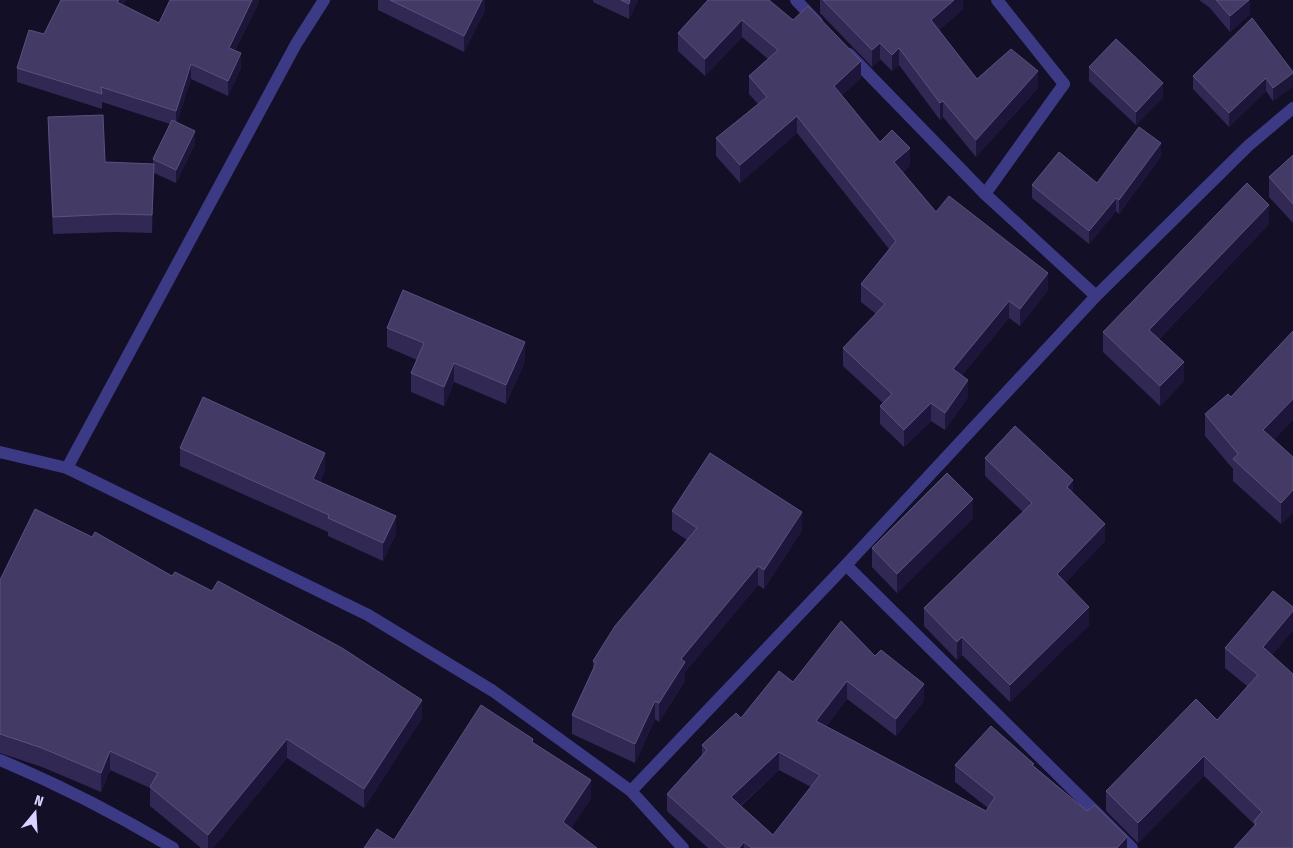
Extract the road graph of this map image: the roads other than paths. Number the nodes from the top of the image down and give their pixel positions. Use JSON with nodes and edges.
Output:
{"nodes":[{"id":1,"x":324,"y":0,"type":"edge"},
{"id":2,"x":796,"y":0,"type":"edge"},
{"id":3,"x":997,"y":0,"type":"edge"},
{"id":4,"x":823,"y":28,"type":"edge"},
{"id":5,"x":844,"y":48,"type":"edge"},
{"id":6,"x":1293,"y":108,"type":"edge"},
{"id":7,"x":985,"y":194,"type":"junction"},
{"id":8,"x":1096,"y":296,"type":"junction"},
{"id":9,"x":0,"y":452,"type":"edge"},
{"id":10,"x":67,"y":468,"type":"junction"},
{"id":11,"x":846,"y":565,"type":"junction"},
{"id":12,"x":0,"y":760,"type":"edge"},
{"id":13,"x":630,"y":791,"type":"junction"},
{"id":14,"x":173,"y":848,"type":"edge"},
{"id":15,"x":683,"y":848,"type":"edge"},
{"id":16,"x":1132,"y":848,"type":"edge"}],
"edges":[{"from":1,"to":10,"type":"street"},
{"from":2,"to":4,"type":"street"},
{"from":3,"to":7,"type":"street"},
{"from":5,"to":7,"type":"street"},
{"from":6,"to":8,"type":"street"},
{"from":7,"to":8,"type":"street"},
{"from":8,"to":11,"type":"street"},
{"from":9,"to":10,"type":"street"},
{"from":10,"to":13,"type":"street"},
{"from":11,"to":13,"type":"street"},
{"from":11,"to":16,"type":"street"},
{"from":12,"to":14,"type":"street"},
{"from":13,"to":15,"type":"street"}]}
